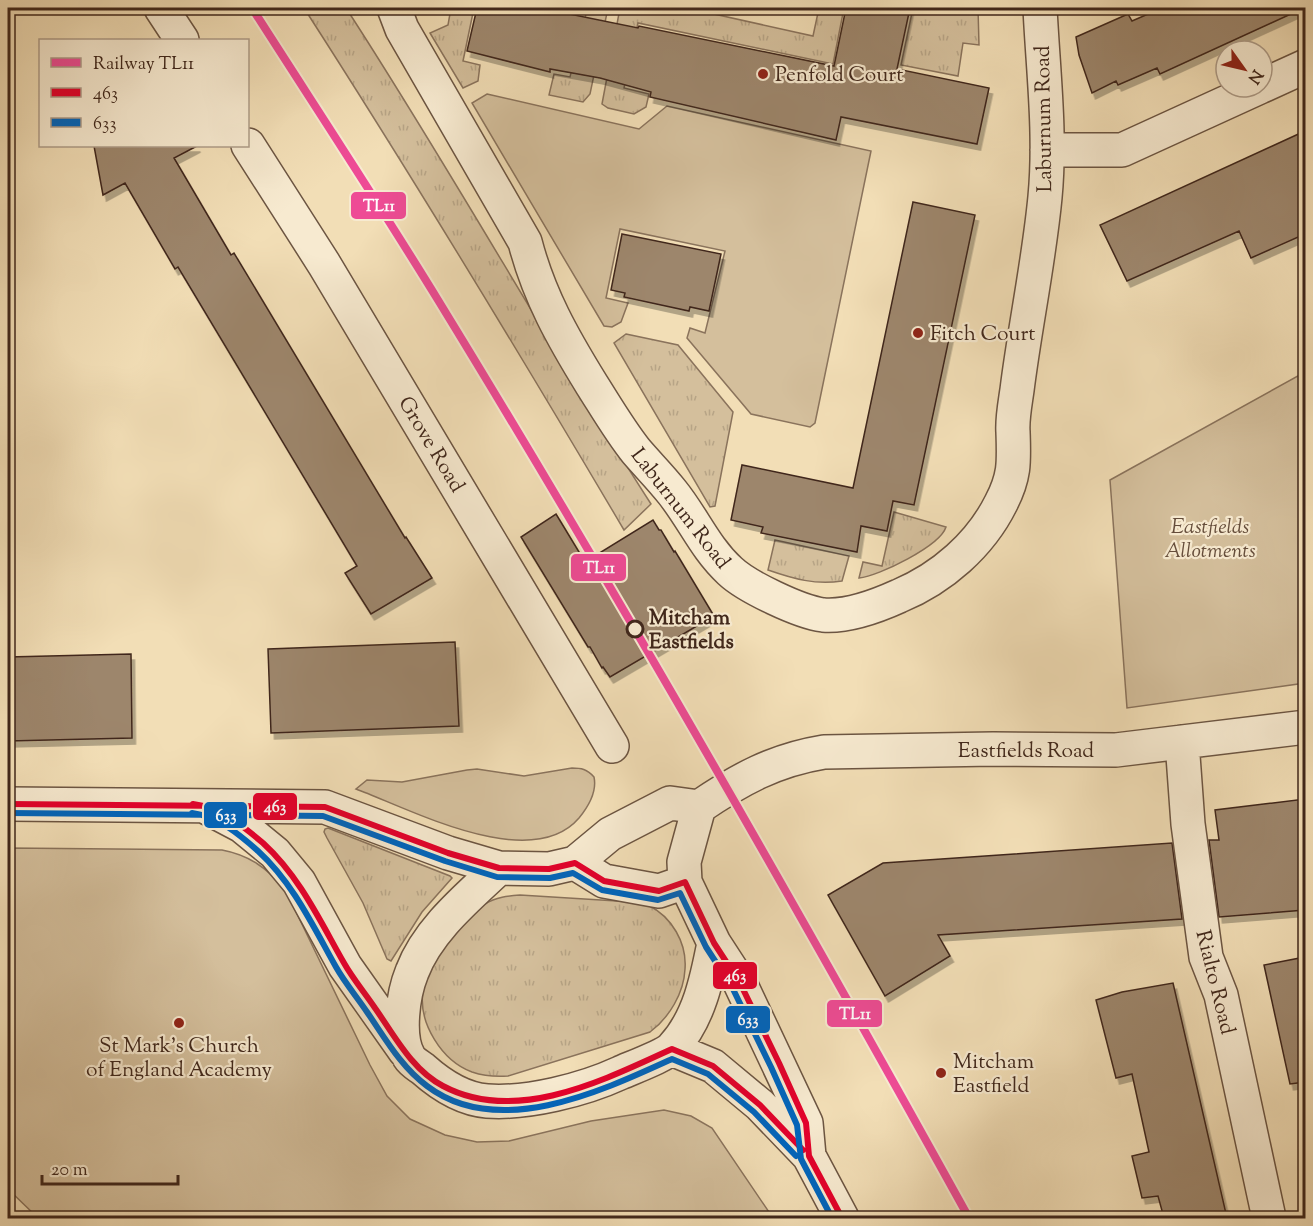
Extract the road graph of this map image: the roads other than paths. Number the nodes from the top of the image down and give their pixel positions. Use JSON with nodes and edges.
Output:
{"nodes":[{"id":1,"x":161,"y":8,"type":"edge"},
{"id":2,"x":394,"y":8,"type":"edge"},
{"id":3,"x":1040,"y":8,"type":"edge"},
{"id":4,"x":181,"y":39,"type":"edge"},
{"id":5,"x":1305,"y":66,"type":"edge"},
{"id":6,"x":1274,"y":81,"type":"edge"},
{"id":7,"x":1235,"y":99,"type":"edge"},
{"id":8,"x":249,"y":147,"type":"edge"},
{"id":9,"x":1047,"y":150,"type":"junction"},
{"id":10,"x":1305,"y":727,"type":"edge"},
{"id":11,"x":1182,"y":742,"type":"junction"},
{"id":12,"x":612,"y":746,"type":"dead end"},
{"id":13,"x":8,"y":804,"type":"edge"},
{"id":14,"x":202,"y":804,"type":"junction"},
{"id":15,"x":699,"y":807,"type":"junction"},
{"id":16,"x":574,"y":863,"type":"junction"},
{"id":17,"x":499,"y":868,"type":"junction"},
{"id":18,"x":685,"y":882,"type":"junction"},
{"id":19,"x":714,"y":943,"type":"junction"},
{"id":20,"x":672,"y":1049,"type":"junction"},
{"id":21,"x":410,"y":1058,"type":"junction"},
{"id":22,"x":809,"y":1156,"type":"junction"},
{"id":23,"x":842,"y":1218,"type":"edge"},
{"id":24,"x":1269,"y":1218,"type":"edge"}],
"edges":[{"from":1,"to":4,"type":"street"},
{"from":2,"to":9,"type":"street","name":"Laburnum Road"},
{"from":3,"to":9,"type":"street","name":"Laburnum Road"},
{"from":5,"to":6,"type":"street"},
{"from":7,"to":9,"type":"street"},
{"from":8,"to":12,"type":"street","name":"Grove Road"},
{"from":10,"to":11,"type":"street","name":"Eastfields Road"},
{"from":11,"to":15,"type":"street","name":"Eastfields Road"},
{"from":11,"to":24,"type":"street","name":"Rialto Road"},
{"from":13,"to":14,"type":"street"},
{"from":14,"to":17,"type":"street"},
{"from":14,"to":21,"type":"street"},
{"from":15,"to":16,"type":"street"},
{"from":15,"to":18,"type":"street"},
{"from":16,"to":17,"type":"street"},
{"from":16,"to":18,"type":"street"},
{"from":17,"to":21,"type":"street"},
{"from":18,"to":19,"type":"street"},
{"from":19,"to":20,"type":"street"},
{"from":19,"to":22,"type":"street"},
{"from":20,"to":21,"type":"street"},
{"from":20,"to":22,"type":"street"},
{"from":22,"to":23,"type":"street"}]}
